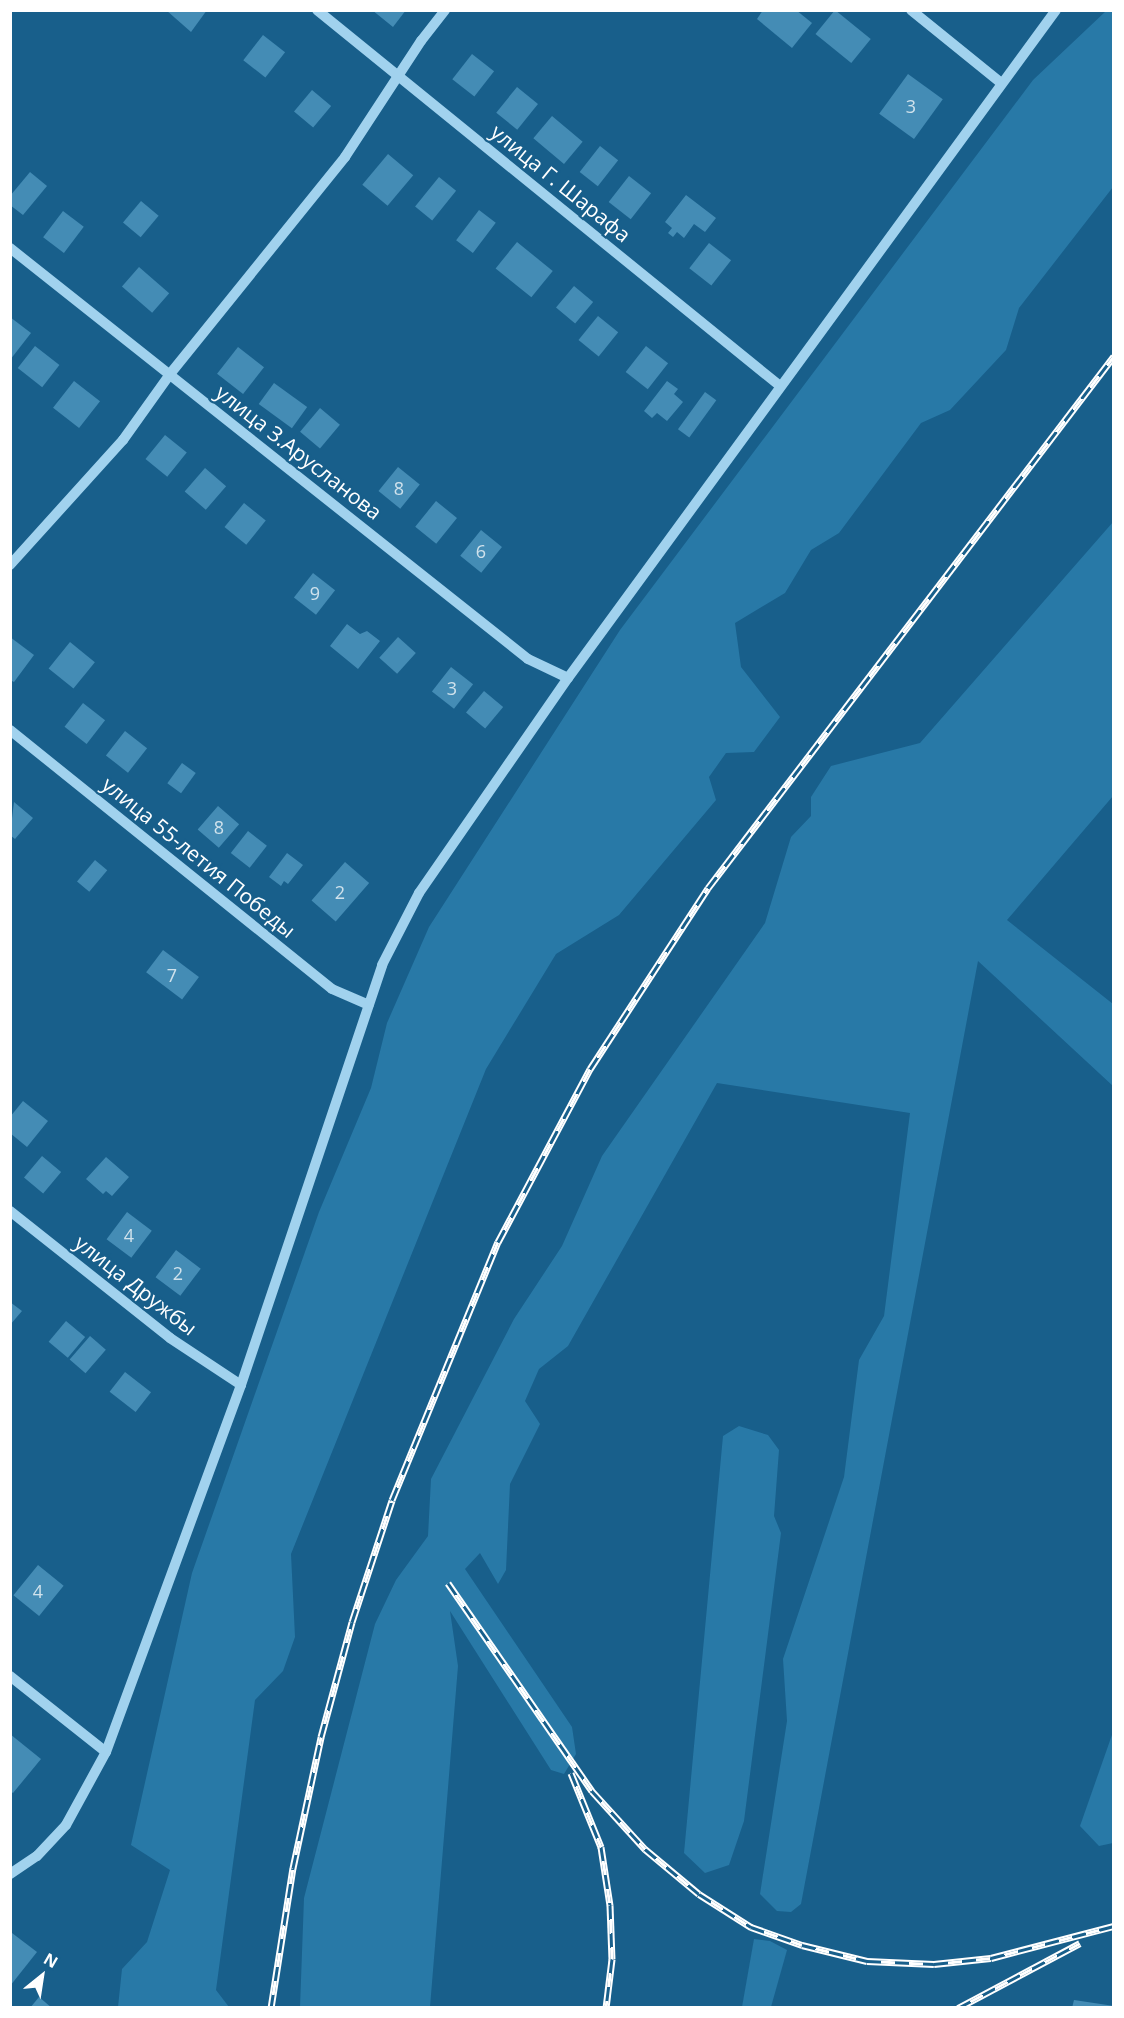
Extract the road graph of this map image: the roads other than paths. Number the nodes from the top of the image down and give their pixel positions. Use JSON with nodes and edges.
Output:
{"nodes":[{"id":1,"x":317,"y":10,"type":"edge"},
{"id":2,"x":446,"y":10,"type":"edge"},
{"id":3,"x":911,"y":10,"type":"edge"},
{"id":4,"x":1056,"y":10,"type":"edge"},
{"id":5,"x":400,"y":78,"type":"junction"},
{"id":6,"x":1001,"y":83,"type":"junction"},
{"id":7,"x":10,"y":248,"type":"edge"},
{"id":8,"x":170,"y":374,"type":"junction"},
{"id":9,"x":780,"y":386,"type":"junction"},
{"id":10,"x":10,"y":565,"type":"edge"},
{"id":11,"x":568,"y":678,"type":"junction"},
{"id":12,"x":10,"y":730,"type":"edge"},
{"id":13,"x":369,"y":1005,"type":"junction"},
{"id":14,"x":10,"y":1211,"type":"edge"},
{"id":15,"x":241,"y":1385,"type":"junction"},
{"id":16,"x":10,"y":1676,"type":"edge"},
{"id":17,"x":106,"y":1752,"type":"junction"},
{"id":18,"x":10,"y":1874,"type":"edge"}],
"edges":[{"from":1,"to":5,"type":"street","name":"улица Г. Шарафа"},
{"from":2,"to":5,"type":"street"},
{"from":3,"to":6,"type":"street"},
{"from":4,"to":6,"type":"street"},
{"from":5,"to":8,"type":"street"},
{"from":5,"to":9,"type":"street","name":"улица Г. Шарафа"},
{"from":6,"to":9,"type":"street"},
{"from":7,"to":8,"type":"street","name":"улица З.Арусланова"},
{"from":8,"to":10,"type":"street"},
{"from":8,"to":11,"type":"street","name":"улица З.Арусланова"},
{"from":9,"to":11,"type":"street"},
{"from":11,"to":13,"type":"street"},
{"from":12,"to":13,"type":"street","name":"улица 55-летия Победы"},
{"from":13,"to":15,"type":"street"},
{"from":14,"to":15,"type":"street","name":"улица Дружбы"},
{"from":15,"to":17,"type":"street"},
{"from":16,"to":17,"type":"street"},
{"from":17,"to":18,"type":"street"}]}
